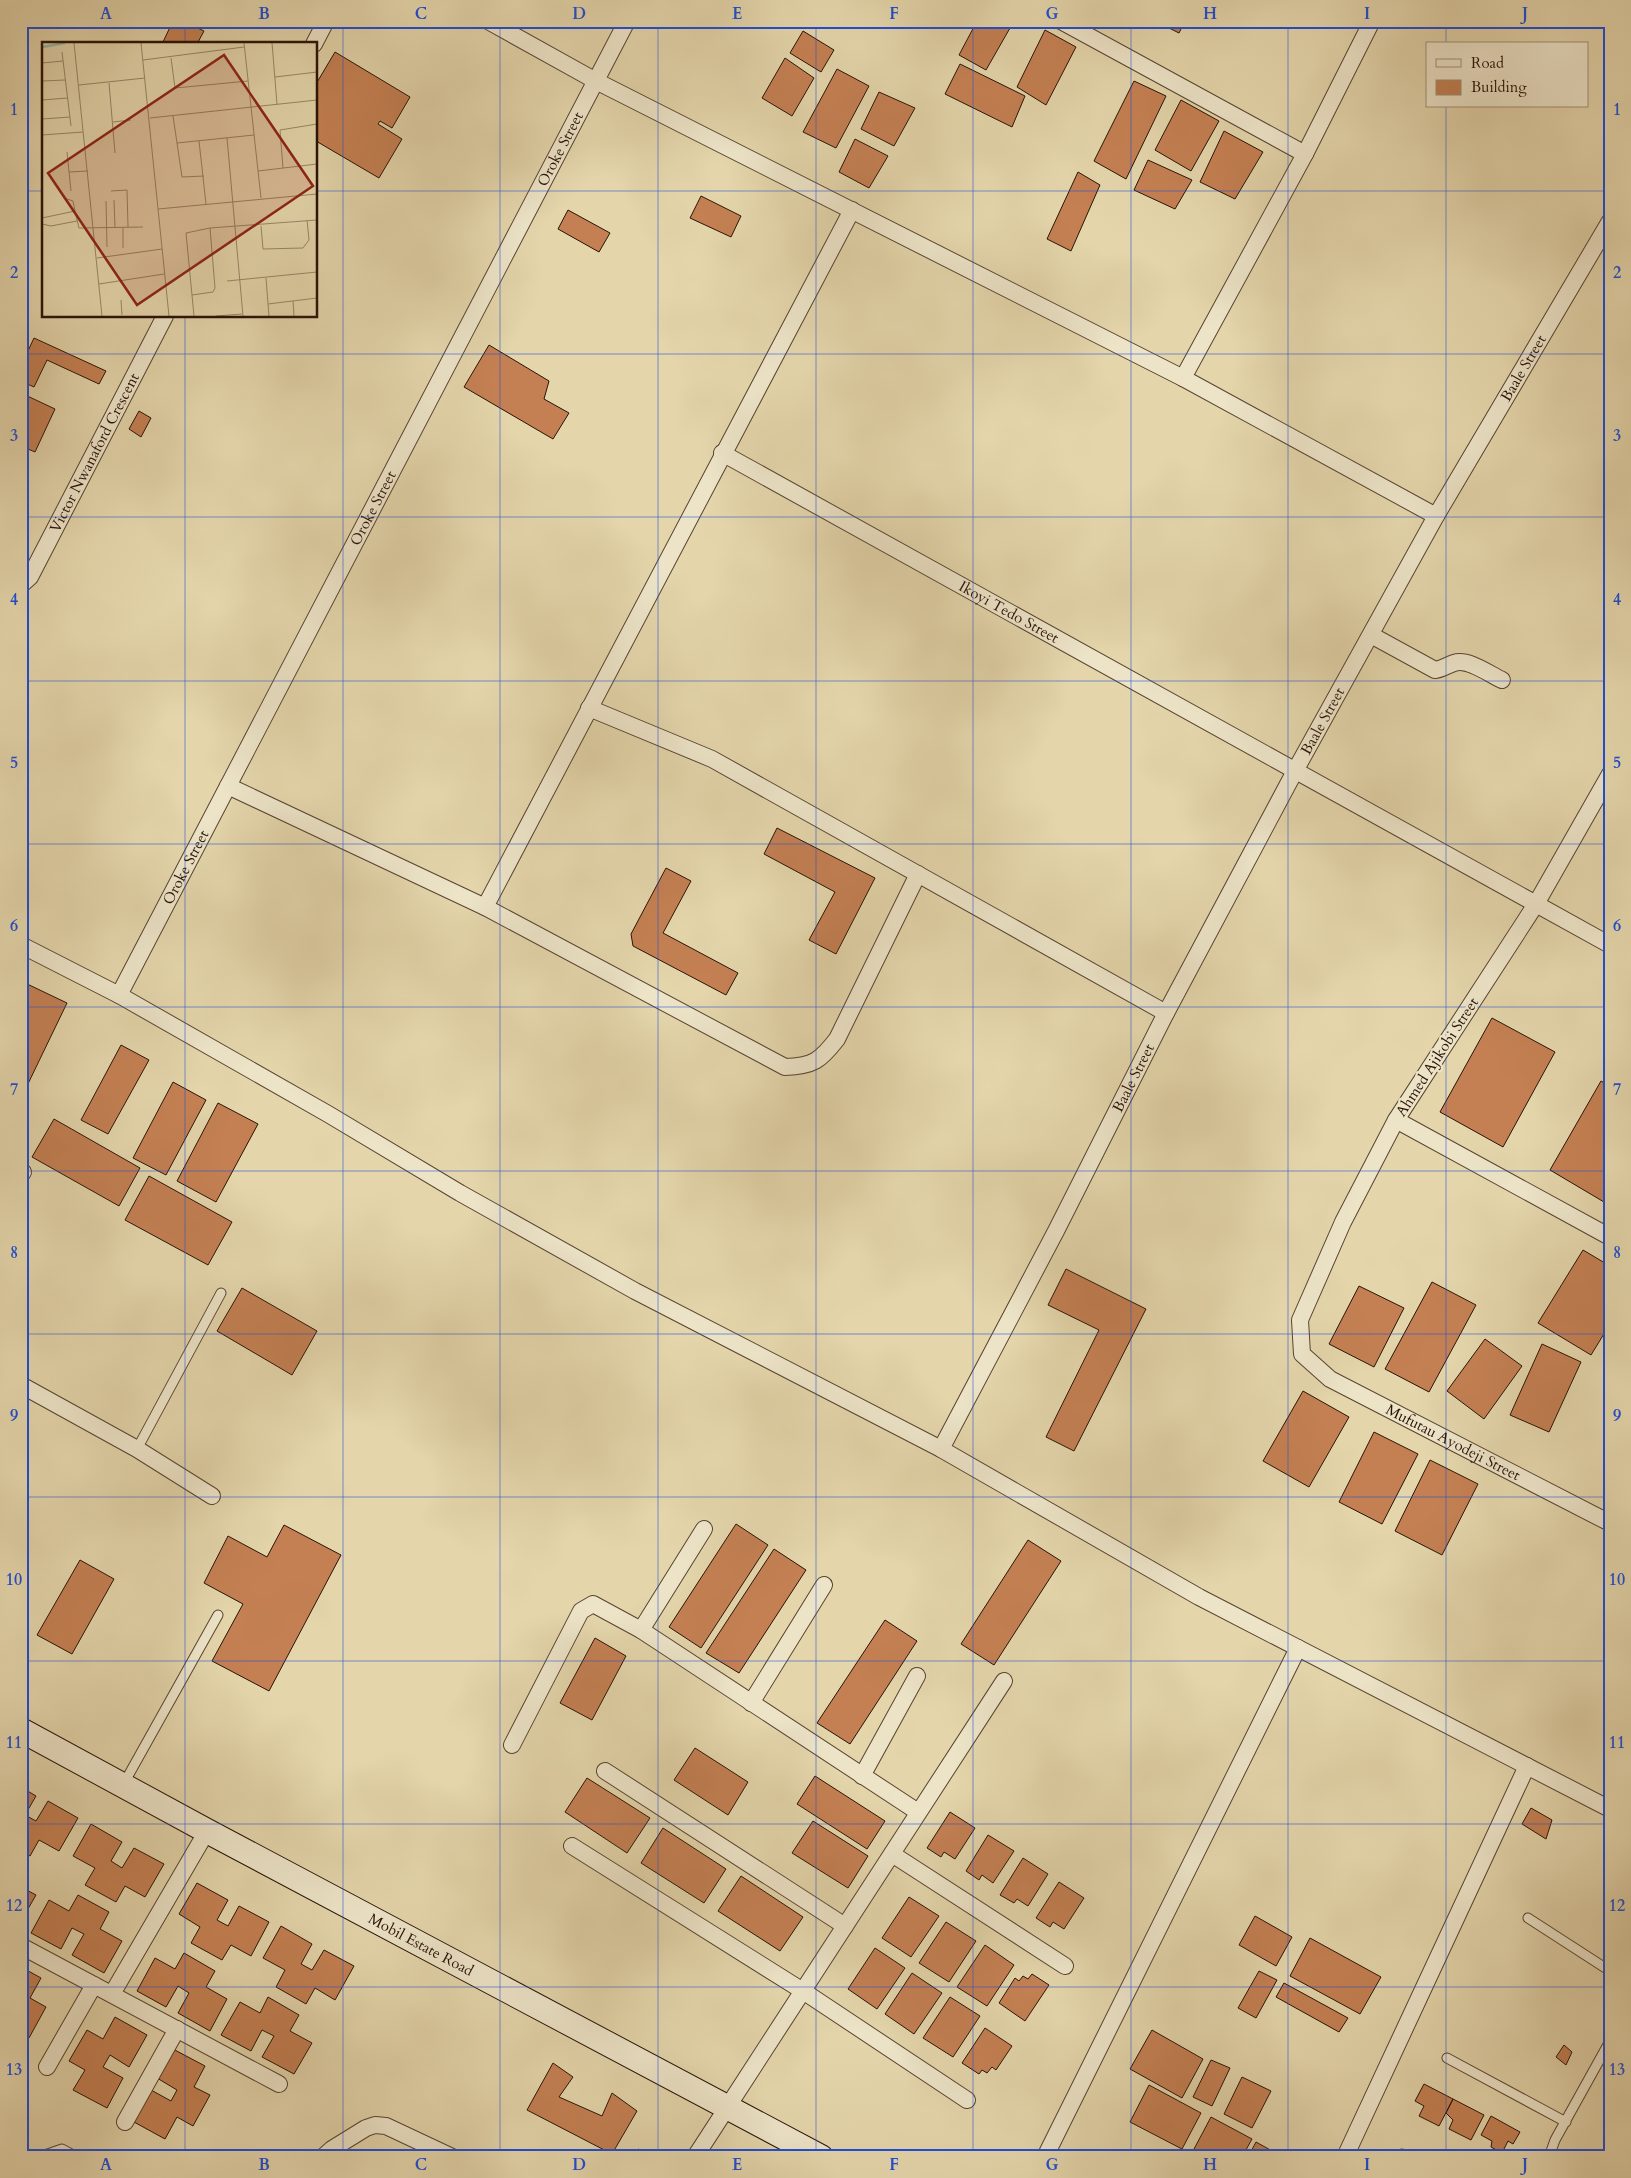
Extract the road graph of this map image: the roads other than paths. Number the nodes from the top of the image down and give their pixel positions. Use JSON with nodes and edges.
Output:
{"nodes":[{"id":1,"x":326,"y":21,"type":"edge"},
{"id":2,"x":488,"y":21,"type":"edge"},
{"id":3,"x":627,"y":21,"type":"edge"},
{"id":4,"x":1061,"y":21,"type":"edge"},
{"id":5,"x":1372,"y":21,"type":"edge"},
{"id":6,"x":315,"y":42,"type":"edge"},
{"id":7,"x":596,"y":81,"type":"junction"},
{"id":8,"x":1305,"y":154,"type":"junction"},
{"id":9,"x":852,"y":210,"type":"junction"},
{"id":10,"x":1610,"y":221,"type":"edge"},
{"id":11,"x":164,"y":318,"type":"edge"},
{"id":12,"x":1183,"y":378,"type":"junction"},
{"id":13,"x":722,"y":453,"type":"junction"},
{"id":14,"x":1436,"y":516,"type":"junction"},
{"id":15,"x":21,"y":585,"type":"edge"},
{"id":16,"x":1371,"y":635,"type":"junction"},
{"id":17,"x":1502,"y":680,"type":"dead end"},
{"id":18,"x":590,"y":708,"type":"junction"},
{"id":19,"x":1295,"y":771,"type":"junction"},
{"id":20,"x":1610,"y":774,"type":"edge"},
{"id":21,"x":228,"y":786,"type":"junction"},
{"id":22,"x":918,"y":874,"type":"junction"},
{"id":23,"x":1536,"y":904,"type":"junction"},
{"id":24,"x":486,"y":907,"type":"junction"},
{"id":25,"x":1610,"y":944,"type":"edge"},
{"id":26,"x":21,"y":945,"type":"edge"},
{"id":27,"x":119,"y":995,"type":"junction"},
{"id":28,"x":1166,"y":1013,"type":"junction"},
{"id":29,"x":1396,"y":1120,"type":"junction"},
{"id":30,"x":1610,"y":1237,"type":"edge"},
{"id":31,"x":221,"y":1293,"type":"dead end"},
{"id":32,"x":1302,"y":1354,"type":"joint"},
{"id":33,"x":21,"y":1385,"type":"edge"},
{"id":34,"x":137,"y":1449,"type":"junction"},
{"id":35,"x":941,"y":1449,"type":"junction"},
{"id":36,"x":212,"y":1496,"type":"dead end"},
{"id":37,"x":1610,"y":1523,"type":"edge"},
{"id":38,"x":704,"y":1529,"type":"dead end"},
{"id":39,"x":824,"y":1585,"type":"dead end"},
{"id":40,"x":218,"y":1615,"type":"dead end"},
{"id":41,"x":641,"y":1630,"type":"junction"},
{"id":42,"x":1298,"y":1648,"type":"junction"},
{"id":43,"x":917,"y":1676,"type":"dead end"},
{"id":44,"x":1004,"y":1681,"type":"dead end"},
{"id":45,"x":752,"y":1703,"type":"junction"},
{"id":46,"x":21,"y":1730,"type":"edge"},
{"id":47,"x":512,"y":1744,"type":"dead end"},
{"id":48,"x":1526,"y":1766,"type":"junction"},
{"id":49,"x":605,"y":1771,"type":"dead end"},
{"id":50,"x":862,"y":1776,"type":"junction"},
{"id":51,"x":122,"y":1785,"type":"junction"},
{"id":52,"x":1610,"y":1809,"type":"edge"},
{"id":53,"x":918,"y":1812,"type":"junction"},
{"id":54,"x":207,"y":1831,"type":"junction"},
{"id":55,"x":572,"y":1846,"type":"dead end"},
{"id":56,"x":892,"y":1854,"type":"junction"},
{"id":57,"x":1528,"y":1918,"type":"dead end"},
{"id":58,"x":845,"y":1926,"type":"junction"},
{"id":59,"x":21,"y":1946,"type":"edge"},
{"id":60,"x":1065,"y":1966,"type":"dead end"},
{"id":61,"x":1610,"y":1971,"type":"edge"},
{"id":62,"x":94,"y":1985,"type":"junction"},
{"id":63,"x":803,"y":1990,"type":"junction"},
{"id":64,"x":112,"y":1994,"type":"junction"},
{"id":65,"x":177,"y":2029,"type":"junction"},
{"id":66,"x":1610,"y":2041,"type":"edge"},
{"id":67,"x":1447,"y":2058,"type":"dead end"},
{"id":68,"x":48,"y":2067,"type":"dead end"},
{"id":69,"x":279,"y":2084,"type":"dead end"},
{"id":70,"x":967,"y":2100,"type":"dead end"},
{"id":71,"x":728,"y":2106,"type":"junction"},
{"id":72,"x":125,"y":2122,"type":"dead end"},
{"id":73,"x":1566,"y":2122,"type":"junction"},
{"id":74,"x":38,"y":2157,"type":"edge"},
{"id":75,"x":77,"y":2157,"type":"edge"},
{"id":76,"x":323,"y":2157,"type":"edge"},
{"id":77,"x":452,"y":2157,"type":"edge"},
{"id":78,"x":694,"y":2157,"type":"edge"},
{"id":79,"x":821,"y":2157,"type":"edge"},
{"id":80,"x":1044,"y":2157,"type":"edge"},
{"id":81,"x":1345,"y":2157,"type":"edge"},
{"id":82,"x":1549,"y":2157,"type":"edge"}],
"edges":[{"from":1,"to":6,"type":"street"},
{"from":2,"to":7,"type":"street"},
{"from":3,"to":7,"type":"street","name":"Oroke Street"},
{"from":4,"to":8,"type":"street"},
{"from":5,"to":8,"type":"street"},
{"from":7,"to":9,"type":"street"},
{"from":7,"to":21,"type":"street","name":"Oroke Street"},
{"from":8,"to":12,"type":"street"},
{"from":9,"to":12,"type":"street"},
{"from":9,"to":13,"type":"street"},
{"from":10,"to":14,"type":"street","name":"Baale Street"},
{"from":11,"to":15,"type":"street","name":"Victor Nwanaford Crescent"},
{"from":12,"to":14,"type":"street"},
{"from":13,"to":18,"type":"street"},
{"from":13,"to":19,"type":"street","name":"Ikoyi Tedo Street"},
{"from":14,"to":16,"type":"street","name":"Baale Street"},
{"from":16,"to":17,"type":"street"},
{"from":16,"to":19,"type":"street","name":"Baale Street"},
{"from":18,"to":22,"type":"street"},
{"from":18,"to":24,"type":"street"},
{"from":19,"to":23,"type":"street","name":"Ikoyi Tedo Street"},
{"from":19,"to":28,"type":"street","name":"Baale Street"},
{"from":20,"to":23,"type":"street","name":"Ahmed Ajikobi Street"},
{"from":21,"to":24,"type":"street"},
{"from":21,"to":27,"type":"street","name":"Oroke Street"},
{"from":22,"to":24,"type":"street"},
{"from":22,"to":28,"type":"street"},
{"from":23,"to":25,"type":"street","name":"Ikoyi Tedo Street"},
{"from":23,"to":29,"type":"street","name":"Ahmed Ajikobi Street"},
{"from":26,"to":27,"type":"street"},
{"from":27,"to":35,"type":"street"},
{"from":28,"to":35,"type":"street","name":"Baale Street"},
{"from":29,"to":30,"type":"street"},
{"from":29,"to":32,"type":"street","name":"Ahmed Ajikobi Street"},
{"from":31,"to":34,"type":"lane"},
{"from":32,"to":37,"type":"street","name":"Mufutau Ayodeji Street"},
{"from":33,"to":34,"type":"street"},
{"from":34,"to":36,"type":"street"},
{"from":35,"to":42,"type":"street"},
{"from":38,"to":41,"type":"street"},
{"from":39,"to":45,"type":"street"},
{"from":40,"to":51,"type":"lane"},
{"from":41,"to":45,"type":"street"},
{"from":41,"to":47,"type":"street"},
{"from":42,"to":48,"type":"street"},
{"from":42,"to":80,"type":"street"},
{"from":43,"to":50,"type":"street"},
{"from":44,"to":53,"type":"street"},
{"from":45,"to":50,"type":"street"},
{"from":46,"to":51,"type":"main road","name":"Mobil Estate Road"},
{"from":48,"to":52,"type":"street"},
{"from":48,"to":81,"type":"street"},
{"from":49,"to":58,"type":"street"},
{"from":50,"to":53,"type":"street"},
{"from":51,"to":54,"type":"main road","name":"Mobil Estate Road"},
{"from":53,"to":56,"type":"street"},
{"from":54,"to":64,"type":"street"},
{"from":54,"to":71,"type":"main road","name":"Mobil Estate Road"},
{"from":55,"to":63,"type":"street"},
{"from":56,"to":58,"type":"street"},
{"from":56,"to":60,"type":"street"},
{"from":57,"to":61,"type":"lane"},
{"from":58,"to":63,"type":"street"},
{"from":59,"to":62,"type":"street"},
{"from":62,"to":64,"type":"street"},
{"from":62,"to":68,"type":"street"},
{"from":63,"to":70,"type":"street"},
{"from":63,"to":71,"type":"street"},
{"from":64,"to":65,"type":"street"},
{"from":65,"to":69,"type":"street"},
{"from":65,"to":72,"type":"street"},
{"from":66,"to":73,"type":"lane"},
{"from":67,"to":73,"type":"lane"},
{"from":71,"to":78,"type":"street"},
{"from":71,"to":79,"type":"main road","name":"Mobil Estate Road"},
{"from":73,"to":82,"type":"lane"},
{"from":74,"to":75,"type":"lane"},
{"from":76,"to":77,"type":"street"}]}
